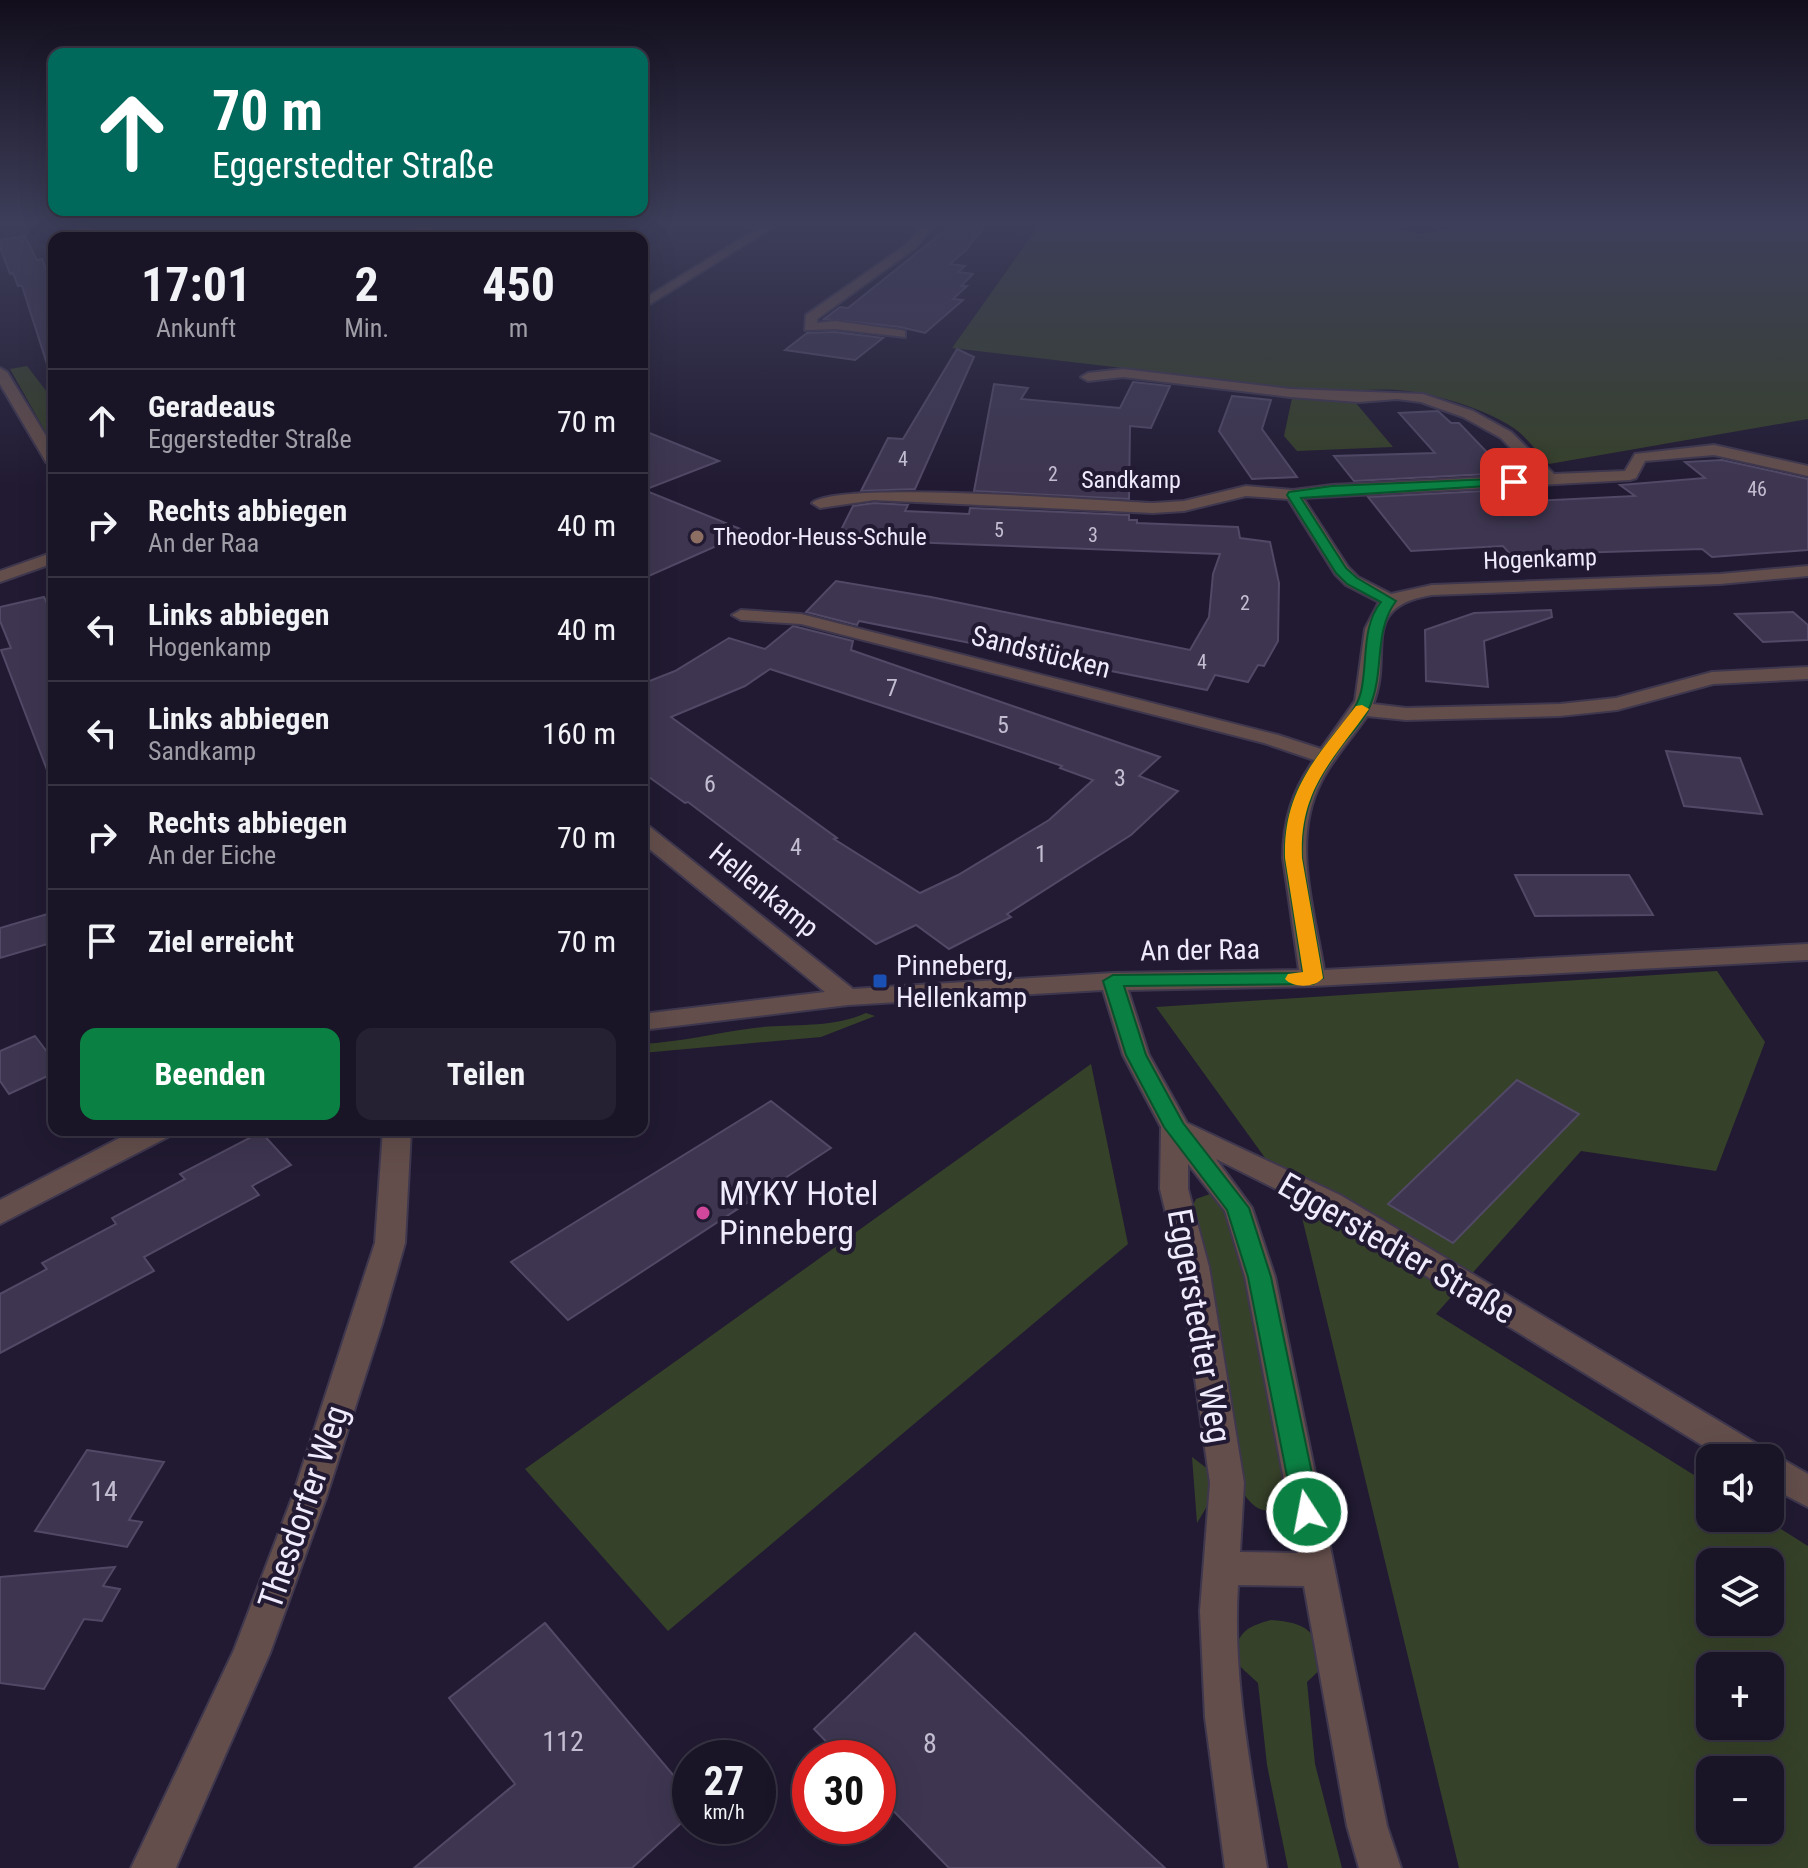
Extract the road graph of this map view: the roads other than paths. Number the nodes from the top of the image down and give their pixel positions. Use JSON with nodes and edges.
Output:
{"nodes":[{"id":1,"x":821,"y":311,"type":"edge"},
{"id":2,"x":900,"y":334,"type":"dead end"},
{"id":3,"x":0,"y":372,"type":"edge"},
{"id":4,"x":1088,"y":377,"type":"dead end"},
{"id":5,"x":48,"y":452,"type":"edge"},
{"id":6,"x":1808,"y":471,"type":"edge"},
{"id":7,"x":1551,"y":480,"type":"junction"},
{"id":8,"x":1293,"y":495,"type":"junction"},
{"id":9,"x":820,"y":503,"type":"dead end"},
{"id":10,"x":48,"y":559,"type":"edge"},
{"id":11,"x":1808,"y":571,"type":"edge"},
{"id":12,"x":0,"y":577,"type":"edge"},
{"id":13,"x":1390,"y":601,"type":"junction"},
{"id":14,"x":741,"y":615,"type":"dead end"},
{"id":15,"x":1808,"y":673,"type":"edge"},
{"id":16,"x":1362,"y":709,"type":"junction"},
{"id":17,"x":1325,"y":757,"type":"junction"},
{"id":18,"x":648,"y":837,"type":"edge"},
{"id":19,"x":1808,"y":952,"type":"edge"},
{"id":20,"x":1313,"y":978,"type":"junction"},
{"id":21,"x":1113,"y":981,"type":"junction"},
{"id":22,"x":848,"y":997,"type":"junction"},
{"id":23,"x":648,"y":1021,"type":"edge"},
{"id":24,"x":1175,"y":1127,"type":"junction"},
{"id":25,"x":147,"y":1136,"type":"edge"},
{"id":26,"x":397,"y":1136,"type":"edge"},
{"id":27,"x":0,"y":1213,"type":"edge"},
{"id":28,"x":1729,"y":1444,"type":"edge"},
{"id":29,"x":1784,"y":1477,"type":"edge"},
{"id":30,"x":1808,"y":1492,"type":"edge"},
{"id":31,"x":1221,"y":1568,"type":"junction"},
{"id":32,"x":1319,"y":1570,"type":"junction"},
{"id":33,"x":152,"y":1868,"type":"edge"},
{"id":34,"x":1246,"y":1868,"type":"edge"},
{"id":35,"x":1380,"y":1868,"type":"edge"}],
"edges":[{"from":1,"to":2,"type":"street"},
{"from":3,"to":5,"type":"street"},
{"from":4,"to":7,"type":"street"},
{"from":6,"to":7,"type":"street","name":"Sandkamp"},
{"from":7,"to":8,"type":"street","name":"Sandkamp"},
{"from":8,"to":9,"type":"street","name":"Sandkamp"},
{"from":8,"to":13,"type":"street"},
{"from":10,"to":12,"type":"street"},
{"from":11,"to":13,"type":"street","name":"Hogenkamp"},
{"from":13,"to":16,"type":"street"},
{"from":14,"to":17,"type":"street","name":"Sandstücken"},
{"from":15,"to":16,"type":"street"},
{"from":16,"to":17,"type":"street"},
{"from":17,"to":20,"type":"street"},
{"from":18,"to":22,"type":"street","name":"Hellenkamp"},
{"from":19,"to":20,"type":"street","name":"An der Raa"},
{"from":20,"to":21,"type":"street","name":"An der Raa"},
{"from":21,"to":22,"type":"street","name":"An der Raa"},
{"from":21,"to":24,"type":"street"},
{"from":22,"to":23,"type":"street","name":"An der Raa"},
{"from":24,"to":28,"type":"street","name":"Eggerstedter Straße"},
{"from":24,"to":31,"type":"street","name":"Eggerstedter Weg"},
{"from":24,"to":32,"type":"street","name":"Eggerstedter Weg"},
{"from":25,"to":27,"type":"street"},
{"from":26,"to":33,"type":"street","name":"Thesdorfer Weg"},
{"from":29,"to":30,"type":"street"},
{"from":31,"to":32,"type":"street"},
{"from":31,"to":34,"type":"street","name":"Eggerstedter Weg"},
{"from":32,"to":35,"type":"street","name":"Eggerstedter Weg"}]}
